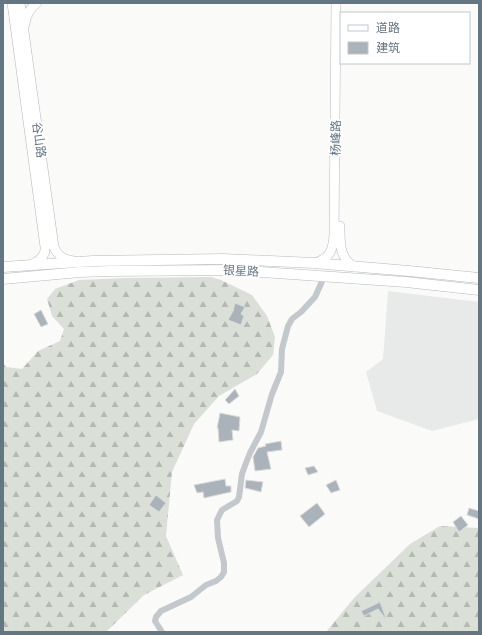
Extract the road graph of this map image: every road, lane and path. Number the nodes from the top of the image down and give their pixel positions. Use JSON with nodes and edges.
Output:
{"nodes":[{"id":1,"x":12,"y":3,"type":"edge"},
{"id":2,"x":20,"y":3,"type":"edge"},
{"id":3,"x":37,"y":3,"type":"edge"},
{"id":4,"x":336,"y":3,"type":"edge"},
{"id":5,"x":25,"y":35,"type":"junction"},
{"id":6,"x":342,"y":64,"type":"edge"},
{"id":7,"x":78,"y":261,"type":"junction"},
{"id":8,"x":314,"y":263,"type":"junction"},
{"id":9,"x":27,"y":265,"type":"junction"},
{"id":10,"x":3,"y":267,"type":"edge"},
{"id":11,"x":355,"y":267,"type":"junction"},
{"id":12,"x":324,"y":276,"type":"junction"},
{"id":13,"x":479,"y":278,"type":"edge"},
{"id":14,"x":3,"y":279,"type":"edge"},
{"id":15,"x":479,"y":290,"type":"edge"},
{"id":16,"x":162,"y":632,"type":"edge"}],
"edges":[{"from":1,"to":9,"type":"main road","name":"谷山路"},
{"from":2,"to":5,"type":"main road","name":"谷山路"},
{"from":3,"to":5,"type":"main road"},
{"from":4,"to":8,"type":"main road","name":"杨峰路"},
{"from":5,"to":7,"type":"main road","name":"谷山路"},
{"from":6,"to":11,"type":"main road","name":"杨峰路"},
{"from":7,"to":8,"type":"main road","name":"银星路"},
{"from":7,"to":9,"type":"main road","name":"银星路"},
{"from":8,"to":11,"type":"main road","name":"银星路"},
{"from":9,"to":10,"type":"main road","name":"银星路"},
{"from":11,"to":13,"type":"main road","name":"银星路"},
{"from":12,"to":14,"type":"main road","name":"银星路"},
{"from":12,"to":15,"type":"main road","name":"银星路"},
{"from":12,"to":16,"type":"street"}]}
